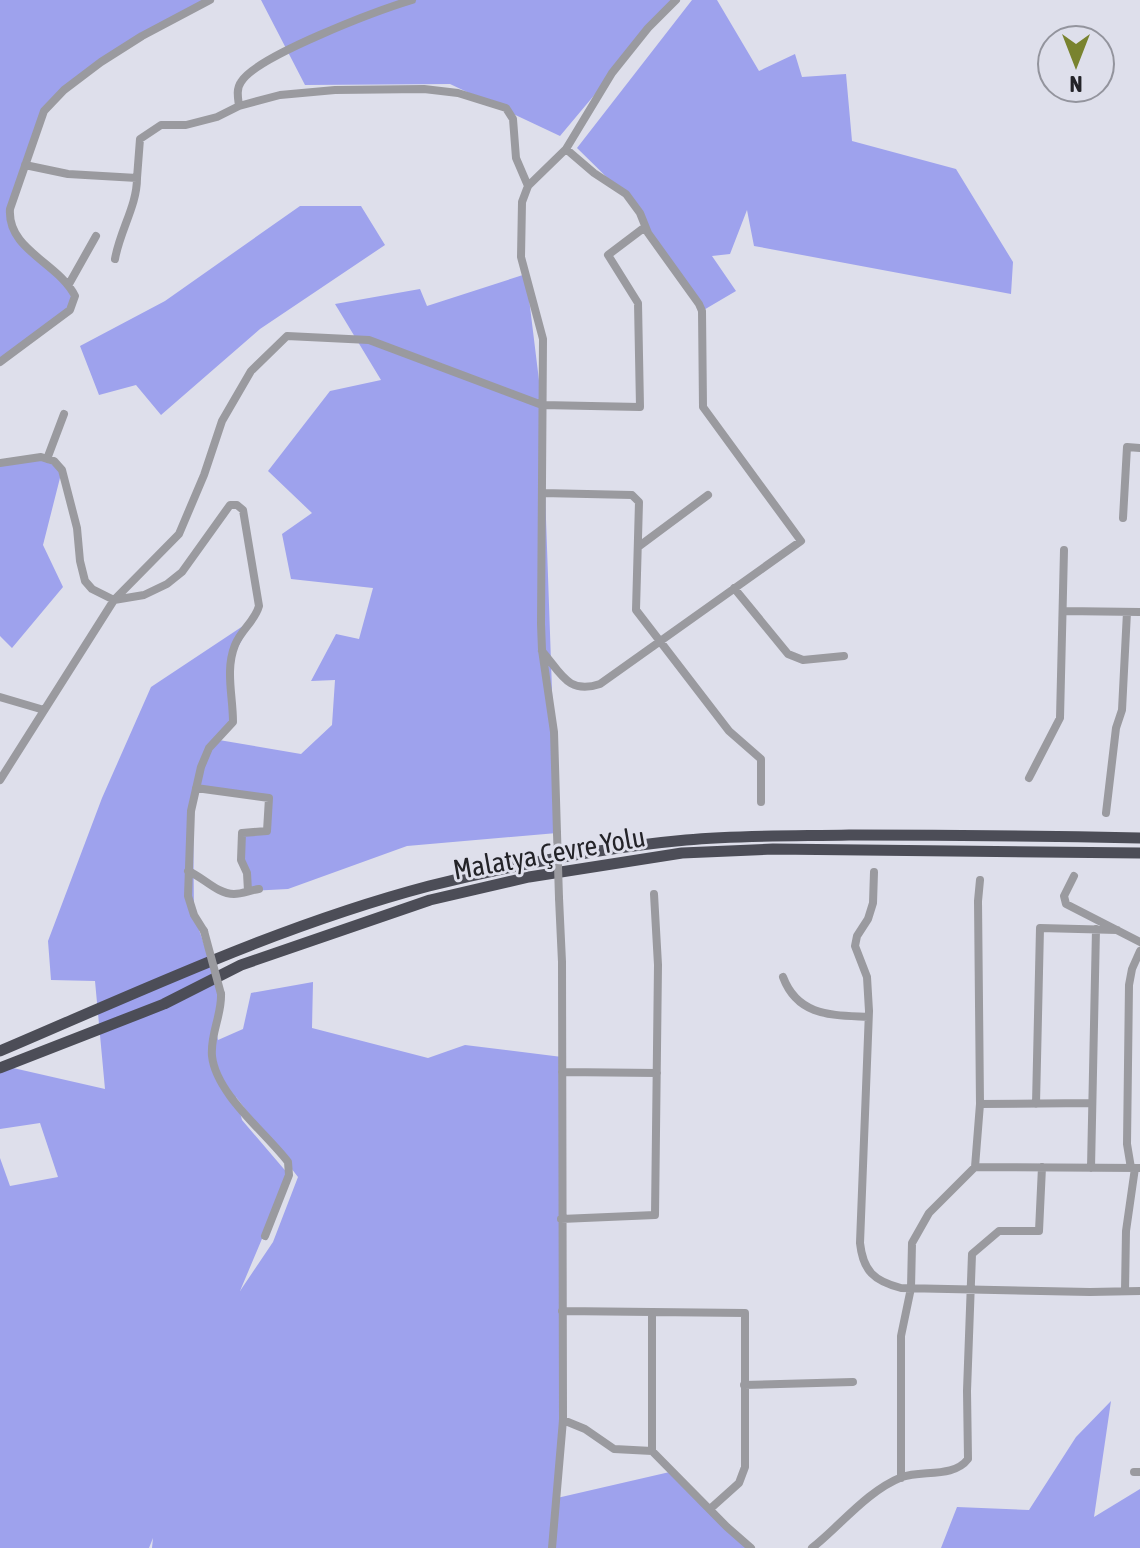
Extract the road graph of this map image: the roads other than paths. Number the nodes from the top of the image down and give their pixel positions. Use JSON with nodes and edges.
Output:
{"nodes":[{"id":1,"x":210,"y":0,"type":"edge"},
{"id":2,"x":412,"y":0,"type":"edge"},
{"id":3,"x":676,"y":0,"type":"edge"},
{"id":4,"x":239,"y":106,"type":"junction"},
{"id":5,"x":566,"y":149,"type":"junction"},
{"id":6,"x":25,"y":165,"type":"junction"},
{"id":7,"x":137,"y":178,"type":"junction"},
{"id":8,"x":528,"y":186,"type":"junction"},
{"id":9,"x":645,"y":227,"type":"junction"},
{"id":10,"x":96,"y":236,"type":"dead end"},
{"id":11,"x":115,"y":259,"type":"dead end"},
{"id":12,"x":69,"y":284,"type":"junction"},
{"id":13,"x":0,"y":362,"type":"edge"},
{"id":14,"x":542,"y":405,"type":"junction"},
{"id":15,"x":64,"y":414,"type":"dead end"},
{"id":16,"x":1140,"y":448,"type":"edge"},
{"id":17,"x":47,"y":459,"type":"junction"},
{"id":18,"x":0,"y":463,"type":"edge"},
{"id":19,"x":542,"y":493,"type":"junction"},
{"id":20,"x":708,"y":495,"type":"dead end"},
{"id":21,"x":1123,"y":518,"type":"dead end"},
{"id":22,"x":638,"y":547,"type":"junction"},
{"id":23,"x":1064,"y":550,"type":"dead end"},
{"id":24,"x":734,"y":588,"type":"junction"},
{"id":25,"x":114,"y":600,"type":"junction"},
{"id":26,"x":1063,"y":611,"type":"junction"},
{"id":27,"x":1127,"y":612,"type":"junction"},
{"id":28,"x":1140,"y":612,"type":"edge"},
{"id":29,"x":659,"y":642,"type":"junction"},
{"id":30,"x":542,"y":650,"type":"junction"},
{"id":31,"x":844,"y":656,"type":"dead end"},
{"id":32,"x":0,"y":697,"type":"edge"},
{"id":33,"x":44,"y":710,"type":"junction"},
{"id":34,"x":1029,"y":778,"type":"dead end"},
{"id":35,"x":0,"y":780,"type":"edge"},
{"id":36,"x":196,"y":788,"type":"junction"},
{"id":37,"x":761,"y":802,"type":"dead end"},
{"id":38,"x":1106,"y":813,"type":"dead end"},
{"id":39,"x":1140,"y":838,"type":"edge"},
{"id":40,"x":1140,"y":853,"type":"edge"},
{"id":41,"x":188,"y":871,"type":"junction"},
{"id":42,"x":874,"y":872,"type":"dead end"},
{"id":43,"x":1074,"y":876,"type":"dead end"},
{"id":44,"x":980,"y":880,"type":"dead end"},
{"id":45,"x":259,"y":889,"type":"dead end"},
{"id":46,"x":248,"y":891,"type":"junction"},
{"id":47,"x":654,"y":894,"type":"dead end"},
{"id":48,"x":1096,"y":929,"type":"junction"},
{"id":49,"x":1117,"y":930,"type":"junction"},
{"id":50,"x":1140,"y":942,"type":"edge"},
{"id":51,"x":1140,"y":951,"type":"edge"},
{"id":52,"x":783,"y":977,"type":"dead end"},
{"id":53,"x":868,"y":1017,"type":"junction"},
{"id":54,"x":0,"y":1051,"type":"edge"},
{"id":55,"x":0,"y":1068,"type":"edge"},
{"id":56,"x":562,"y":1072,"type":"junction"},
{"id":57,"x":657,"y":1073,"type":"junction"},
{"id":58,"x":1090,"y":1103,"type":"junction"},
{"id":59,"x":980,"y":1104,"type":"junction"},
{"id":60,"x":1036,"y":1104,"type":"junction"},
{"id":61,"x":975,"y":1167,"type":"junction"},
{"id":62,"x":1042,"y":1167,"type":"junction"},
{"id":63,"x":1091,"y":1168,"type":"junction"},
{"id":64,"x":1135,"y":1168,"type":"edge"},
{"id":65,"x":561,"y":1219,"type":"junction"},
{"id":66,"x":265,"y":1236,"type":"dead end"},
{"id":67,"x":911,"y":1288,"type":"junction"},
{"id":68,"x":972,"y":1290,"type":"junction"},
{"id":69,"x":1125,"y":1291,"type":"junction"},
{"id":70,"x":1140,"y":1291,"type":"edge"},
{"id":71,"x":562,"y":1311,"type":"junction"},
{"id":72,"x":652,"y":1312,"type":"junction"},
{"id":73,"x":853,"y":1382,"type":"dead end"},
{"id":74,"x":744,"y":1385,"type":"junction"},
{"id":75,"x":563,"y":1420,"type":"junction"},
{"id":76,"x":652,"y":1451,"type":"junction"},
{"id":77,"x":901,"y":1478,"type":"junction"},
{"id":78,"x":710,"y":1509,"type":"junction"},
{"id":79,"x":552,"y":1548,"type":"edge"},
{"id":80,"x":751,"y":1548,"type":"edge"},
{"id":81,"x":812,"y":1548,"type":"edge"}],
"edges":[{"from":1,"to":6,"type":"street"},
{"from":2,"to":4,"type":"street"},
{"from":3,"to":5,"type":"street"},
{"from":4,"to":7,"type":"street"},
{"from":4,"to":8,"type":"street"},
{"from":5,"to":8,"type":"street"},
{"from":5,"to":9,"type":"street"},
{"from":6,"to":7,"type":"street"},
{"from":6,"to":12,"type":"street"},
{"from":7,"to":11,"type":"street"},
{"from":8,"to":14,"type":"street"},
{"from":9,"to":14,"type":"street"},
{"from":9,"to":24,"type":"street"},
{"from":10,"to":12,"type":"street"},
{"from":12,"to":13,"type":"street"},
{"from":14,"to":19,"type":"street"},
{"from":14,"to":25,"type":"street"},
{"from":15,"to":17,"type":"street"},
{"from":16,"to":21,"type":"street"},
{"from":17,"to":18,"type":"street"},
{"from":17,"to":25,"type":"street"},
{"from":19,"to":22,"type":"street"},
{"from":19,"to":30,"type":"street"},
{"from":20,"to":22,"type":"street"},
{"from":22,"to":29,"type":"street"},
{"from":23,"to":26,"type":"street"},
{"from":24,"to":29,"type":"street"},
{"from":24,"to":31,"type":"street"},
{"from":25,"to":33,"type":"street"},
{"from":25,"to":36,"type":"street"},
{"from":26,"to":27,"type":"street"},
{"from":26,"to":34,"type":"street"},
{"from":27,"to":28,"type":"street"},
{"from":27,"to":38,"type":"street"},
{"from":29,"to":30,"type":"street"},
{"from":29,"to":37,"type":"street"},
{"from":30,"to":56,"type":"street","bridge":true},
{"from":32,"to":33,"type":"street"},
{"from":33,"to":35,"type":"street"},
{"from":36,"to":41,"type":"street"},
{"from":36,"to":46,"type":"street"},
{"from":39,"to":54,"type":"highway","name":"Malatya Çevre Yolu"},
{"from":40,"to":55,"type":"highway","name":"Malatya Çevre Yolu"},
{"from":41,"to":46,"type":"street"},
{"from":41,"to":66,"type":"street","bridge":true},
{"from":42,"to":53,"type":"street"},
{"from":43,"to":49,"type":"street"},
{"from":44,"to":59,"type":"street"},
{"from":45,"to":46,"type":"street"},
{"from":47,"to":57,"type":"street"},
{"from":48,"to":49,"type":"street"},
{"from":48,"to":58,"type":"street"},
{"from":48,"to":60,"type":"street"},
{"from":49,"to":50,"type":"street"},
{"from":51,"to":64,"type":"street"},
{"from":52,"to":53,"type":"street"},
{"from":53,"to":67,"type":"street"},
{"from":56,"to":57,"type":"street"},
{"from":56,"to":65,"type":"street"},
{"from":57,"to":65,"type":"street"},
{"from":58,"to":60,"type":"street"},
{"from":58,"to":63,"type":"street"},
{"from":59,"to":60,"type":"street"},
{"from":59,"to":61,"type":"street"},
{"from":61,"to":62,"type":"street"},
{"from":61,"to":67,"type":"street"},
{"from":62,"to":63,"type":"street"},
{"from":62,"to":68,"type":"street"},
{"from":63,"to":64,"type":"street"},
{"from":64,"to":69,"type":"street"},
{"from":65,"to":71,"type":"street"},
{"from":67,"to":68,"type":"street"},
{"from":67,"to":77,"type":"street"},
{"from":68,"to":69,"type":"street"},
{"from":68,"to":77,"type":"street"},
{"from":69,"to":70,"type":"street"},
{"from":71,"to":72,"type":"street"},
{"from":71,"to":75,"type":"street"},
{"from":72,"to":74,"type":"street"},
{"from":72,"to":76,"type":"street"},
{"from":73,"to":74,"type":"street"},
{"from":74,"to":78,"type":"street"},
{"from":75,"to":76,"type":"street"},
{"from":75,"to":79,"type":"street"},
{"from":76,"to":78,"type":"street"},
{"from":77,"to":81,"type":"street"},
{"from":78,"to":80,"type":"street"}]}
